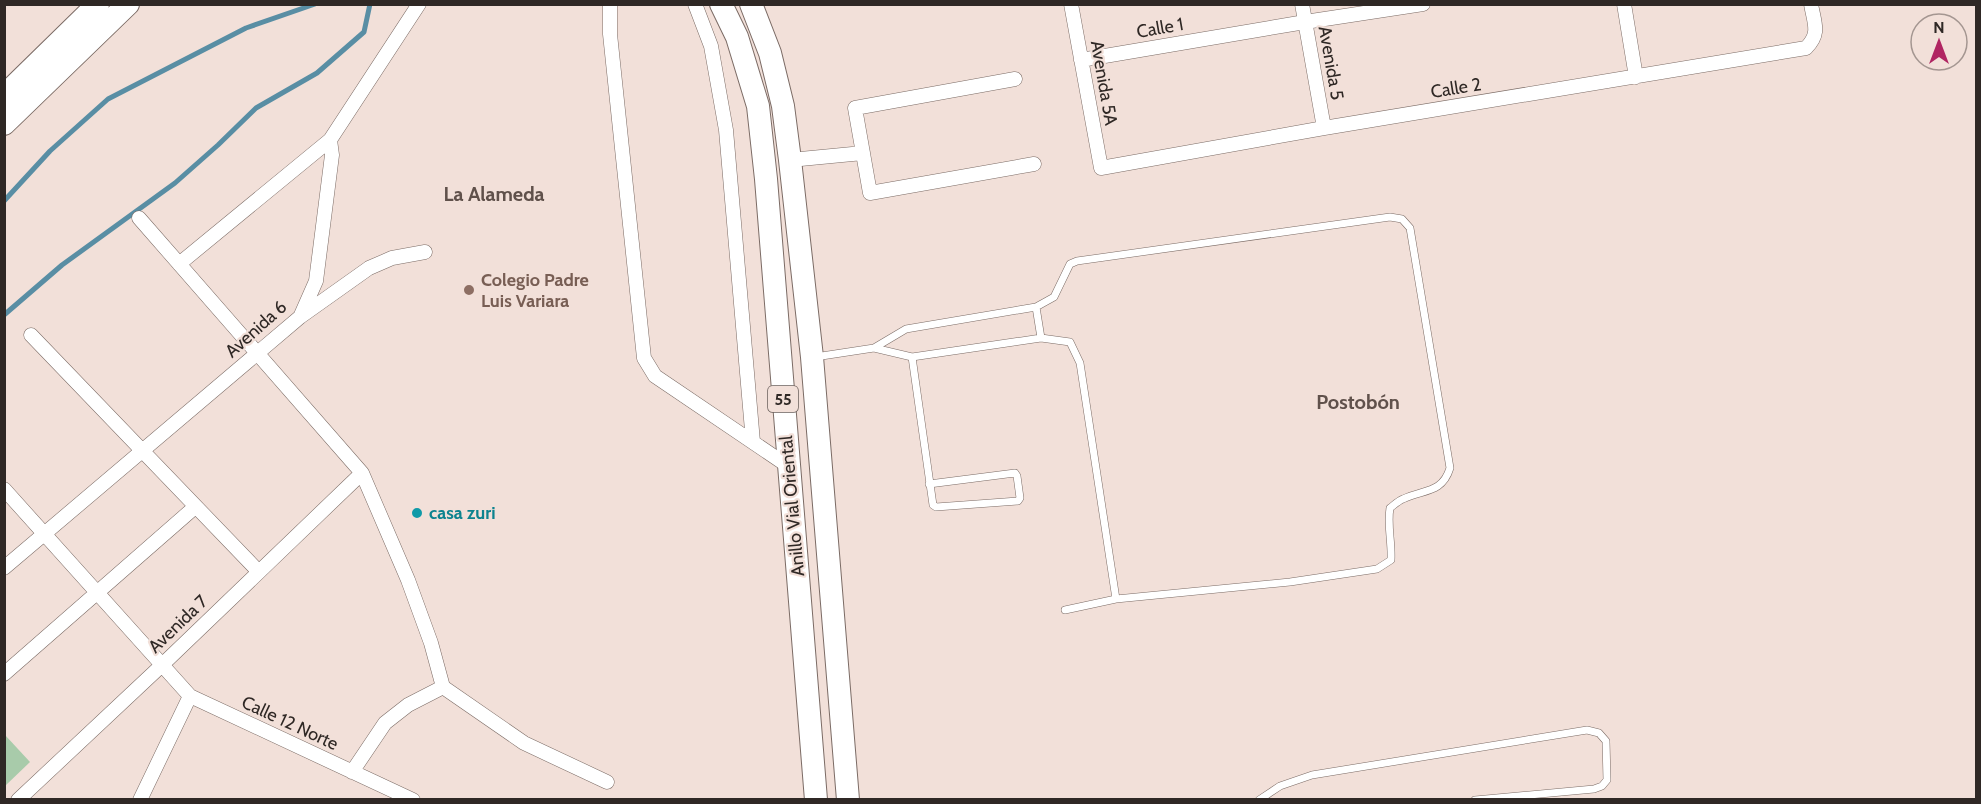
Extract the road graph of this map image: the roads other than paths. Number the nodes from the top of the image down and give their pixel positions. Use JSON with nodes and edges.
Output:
{"nodes":[{"id":1,"x":98,"y":4,"type":"edge"},
{"id":2,"x":128,"y":4,"type":"edge"},
{"id":3,"x":418,"y":4,"type":"edge"},
{"id":4,"x":610,"y":4,"type":"edge"},
{"id":5,"x":695,"y":4,"type":"edge"},
{"id":6,"x":721,"y":4,"type":"edge"},
{"id":7,"x":751,"y":4,"type":"edge"},
{"id":8,"x":1071,"y":4,"type":"edge"},
{"id":9,"x":1302,"y":4,"type":"edge"},
{"id":10,"x":1423,"y":4,"type":"edge"},
{"id":11,"x":1624,"y":4,"type":"edge"},
{"id":12,"x":1810,"y":4,"type":"edge"},
{"id":13,"x":1305,"y":22,"type":"junction"},
{"id":14,"x":1082,"y":60,"type":"junction"},
{"id":15,"x":1636,"y":77,"type":"junction"},
{"id":16,"x":1015,"y":79,"type":"dead end"},
{"id":17,"x":4,"y":96,"type":"edge"},
{"id":18,"x":4,"y":124,"type":"edge"},
{"id":19,"x":1324,"y":128,"type":"junction"},
{"id":20,"x":330,"y":140,"type":"junction"},
{"id":21,"x":863,"y":153,"type":"junction"},
{"id":22,"x":790,"y":160,"type":"junction"},
{"id":23,"x":1034,"y":164,"type":"dead end"},
{"id":24,"x":1101,"y":168,"type":"joint"},
{"id":25,"x":139,"y":218,"type":"dead end"},
{"id":26,"x":425,"y":252,"type":"dead end"},
{"id":27,"x":179,"y":264,"type":"junction"},
{"id":28,"x":1036,"y":307,"type":"junction"},
{"id":29,"x":300,"y":317,"type":"junction"},
{"id":30,"x":31,"y":335,"type":"dead end"},
{"id":31,"x":1041,"y":338,"type":"junction"},
{"id":32,"x":874,"y":348,"type":"junction"},
{"id":33,"x":258,"y":354,"type":"junction"},
{"id":34,"x":812,"y":357,"type":"junction"},
{"id":35,"x":912,"y":357,"type":"junction"},
{"id":36,"x":753,"y":442,"type":"junction"},
{"id":37,"x":142,"y":452,"type":"junction"},
{"id":38,"x":788,"y":465,"type":"junction"},
{"id":39,"x":362,"y":473,"type":"junction"},
{"id":40,"x":929,"y":484,"type":"junction"},
{"id":41,"x":4,"y":489,"type":"edge"},
{"id":42,"x":195,"y":507,"type":"junction"},
{"id":43,"x":45,"y":534,"type":"junction"},
{"id":44,"x":4,"y":568,"type":"edge"},
{"id":45,"x":258,"y":571,"type":"junction"},
{"id":46,"x":97,"y":593,"type":"junction"},
{"id":47,"x":1116,"y":599,"type":"junction"},
{"id":48,"x":1065,"y":610,"type":"dead end"},
{"id":49,"x":162,"y":665,"type":"junction"},
{"id":50,"x":4,"y":674,"type":"edge"},
{"id":51,"x":443,"y":687,"type":"junction"},
{"id":52,"x":190,"y":696,"type":"junction"},
{"id":53,"x":352,"y":772,"type":"junction"},
{"id":54,"x":607,"y":782,"type":"dead end"},
{"id":55,"x":18,"y":800,"type":"edge"},
{"id":56,"x":140,"y":800,"type":"edge"},
{"id":57,"x":413,"y":800,"type":"edge"},
{"id":58,"x":816,"y":800,"type":"edge"},
{"id":59,"x":848,"y":800,"type":"edge"},
{"id":60,"x":1259,"y":800,"type":"edge"},
{"id":61,"x":1475,"y":800,"type":"edge"}],
"edges":[{"from":1,"to":17,"type":"main road"},
{"from":2,"to":18,"type":"main road"},
{"from":3,"to":20,"type":"street"},
{"from":4,"to":36,"type":"street"},
{"from":5,"to":36,"type":"street"},
{"from":6,"to":38,"type":"main road","name":"Anillo Vial Oriental","number":"55"},
{"from":7,"to":22,"type":"main road","name":"Anillo Vial Oriental","number":"55"},
{"from":8,"to":14,"type":"street","name":"Avenida 5A"},
{"from":9,"to":13,"type":"street","name":"Avenida 5"},
{"from":10,"to":13,"type":"street","name":"Calle 1"},
{"from":11,"to":15,"type":"street"},
{"from":12,"to":15,"type":"street","name":"Calle 2"},
{"from":13,"to":14,"type":"street","name":"Calle 1"},
{"from":13,"to":19,"type":"street","name":"Avenida 5"},
{"from":14,"to":24,"type":"street","name":"Avenida 5A"},
{"from":15,"to":19,"type":"street","name":"Calle 2"},
{"from":16,"to":21,"type":"street"},
{"from":19,"to":24,"type":"street","name":"Calle 2"},
{"from":20,"to":27,"type":"street"},
{"from":20,"to":29,"type":"street","name":"Avenida 6"},
{"from":21,"to":22,"type":"street"},
{"from":21,"to":23,"type":"street"},
{"from":22,"to":34,"type":"main road","name":"Anillo Vial Oriental","number":"55"},
{"from":25,"to":27,"type":"street"},
{"from":26,"to":29,"type":"street"},
{"from":27,"to":33,"type":"street"},
{"from":28,"to":31,"type":"lane"},
{"from":28,"to":32,"type":"lane"},
{"from":28,"to":47,"type":"lane"},
{"from":29,"to":33,"type":"street","name":"Avenida 6"},
{"from":30,"to":37,"type":"street"},
{"from":31,"to":35,"type":"lane"},
{"from":31,"to":47,"type":"lane"},
{"from":32,"to":34,"type":"lane"},
{"from":32,"to":35,"type":"lane"},
{"from":33,"to":37,"type":"street","name":"Avenida 6"},
{"from":33,"to":39,"type":"street"},
{"from":34,"to":59,"type":"main road","name":"Anillo Vial Oriental","number":"55"},
{"from":35,"to":40,"type":"lane"},
{"from":36,"to":38,"type":"street"},
{"from":37,"to":42,"type":"street"},
{"from":37,"to":43,"type":"street","name":"Avenida 6"},
{"from":38,"to":58,"type":"main road","name":"Anillo Vial Oriental","number":"55"},
{"from":39,"to":45,"type":"street","name":"Avenida 7"},
{"from":39,"to":51,"type":"street"},
{"from":40,"to":40,"type":"lane"},
{"from":41,"to":43,"type":"street","name":"Calle 12 Norte"},
{"from":42,"to":45,"type":"street"},
{"from":42,"to":46,"type":"street"},
{"from":43,"to":44,"type":"street","name":"Avenida 6"},
{"from":43,"to":46,"type":"street","name":"Calle 12 Norte"},
{"from":45,"to":49,"type":"street","name":"Avenida 7"},
{"from":46,"to":49,"type":"street","name":"Calle 12 Norte"},
{"from":46,"to":50,"type":"street"},
{"from":47,"to":48,"type":"lane"},
{"from":49,"to":52,"type":"street","name":"Calle 12 Norte"},
{"from":49,"to":55,"type":"street","name":"Avenida 7"},
{"from":51,"to":53,"type":"street"},
{"from":51,"to":54,"type":"street"},
{"from":52,"to":53,"type":"street","name":"Calle 12 Norte"},
{"from":52,"to":56,"type":"street"},
{"from":53,"to":57,"type":"street","name":"Calle 12 Norte"},
{"from":60,"to":61,"type":"lane"}]}
